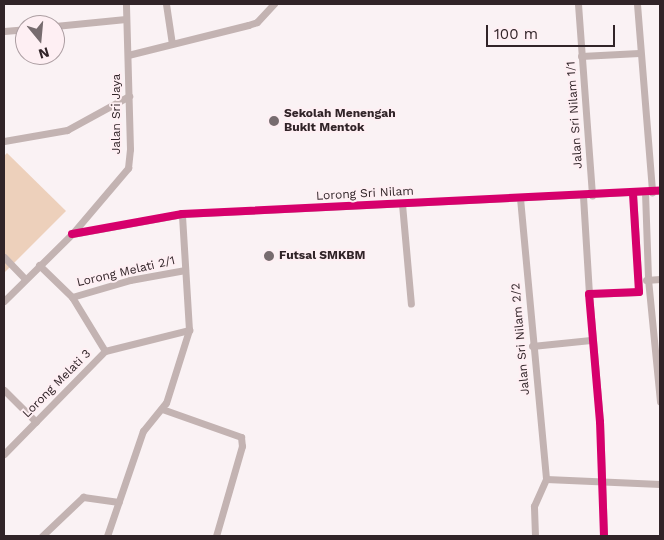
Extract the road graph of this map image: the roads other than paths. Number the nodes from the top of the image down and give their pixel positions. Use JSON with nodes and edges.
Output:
{"nodes":[{"id":1,"x":126,"y":4,"type":"edge"},
{"id":2,"x":166,"y":4,"type":"edge"},
{"id":3,"x":274,"y":4,"type":"edge"},
{"id":4,"x":578,"y":4,"type":"edge"},
{"id":5,"x":637,"y":4,"type":"edge"},
{"id":6,"x":126,"y":18,"type":"junction"},
{"id":7,"x":65,"y":25,"type":"edge"},
{"id":8,"x":172,"y":44,"type":"junction"},
{"id":9,"x":639,"y":53,"type":"junction"},
{"id":10,"x":128,"y":55,"type":"junction"},
{"id":11,"x":581,"y":56,"type":"junction"},
{"id":12,"x":129,"y":96,"type":"junction"},
{"id":13,"x":4,"y":141,"type":"edge"},
{"id":14,"x":660,"y":191,"type":"edge"},
{"id":15,"x":633,"y":192,"type":"junction"},
{"id":16,"x":649,"y":192,"type":"junction"},
{"id":17,"x":592,"y":195,"type":"junction"},
{"id":18,"x":583,"y":196,"type":"junction"},
{"id":19,"x":520,"y":198,"type":"junction"},
{"id":20,"x":402,"y":204,"type":"junction"},
{"id":21,"x":182,"y":214,"type":"junction"},
{"id":22,"x":72,"y":234,"type":"junction"},
{"id":23,"x":4,"y":257,"type":"edge"},
{"id":24,"x":39,"y":265,"type":"junction"},
{"id":25,"x":185,"y":270,"type":"junction"},
{"id":26,"x":25,"y":279,"type":"junction"},
{"id":27,"x":648,"y":279,"type":"junction"},
{"id":28,"x":660,"y":279,"type":"edge"},
{"id":29,"x":639,"y":280,"type":"junction"},
{"id":30,"x":589,"y":294,"type":"junction"},
{"id":31,"x":72,"y":297,"type":"junction"},
{"id":32,"x":4,"y":301,"type":"edge"},
{"id":33,"x":411,"y":304,"type":"dead end"},
{"id":34,"x":189,"y":330,"type":"junction"},
{"id":35,"x":591,"y":340,"type":"junction"},
{"id":36,"x":532,"y":346,"type":"junction"},
{"id":37,"x":105,"y":351,"type":"junction"},
{"id":38,"x":4,"y":390,"type":"edge"},
{"id":39,"x":660,"y":397,"type":"edge"},
{"id":40,"x":660,"y":401,"type":"edge"},
{"id":41,"x":162,"y":410,"type":"junction"},
{"id":42,"x":36,"y":422,"type":"junction"},
{"id":43,"x":4,"y":454,"type":"edge"},
{"id":44,"x":546,"y":479,"type":"junction"},
{"id":45,"x":603,"y":481,"type":"junction"},
{"id":46,"x":660,"y":484,"type":"edge"},
{"id":47,"x":119,"y":502,"type":"junction"},
{"id":48,"x":42,"y":536,"type":"edge"},
{"id":49,"x":107,"y":536,"type":"edge"},
{"id":50,"x":216,"y":536,"type":"edge"},
{"id":51,"x":535,"y":536,"type":"edge"},
{"id":52,"x":604,"y":536,"type":"edge"}],
"edges":[{"from":1,"to":6,"type":"street","name":"Jalan Sri Jaya"},
{"from":2,"to":8,"type":"street"},
{"from":3,"to":8,"type":"street"},
{"from":4,"to":11,"type":"street","name":"Jalan Sri Nilam 1/1"},
{"from":5,"to":9,"type":"street"},
{"from":6,"to":7,"type":"street"},
{"from":6,"to":10,"type":"street","name":"Jalan Sri Jaya"},
{"from":8,"to":10,"type":"street"},
{"from":9,"to":11,"type":"street"},
{"from":9,"to":16,"type":"street"},
{"from":10,"to":12,"type":"street","name":"Jalan Sri Jaya"},
{"from":11,"to":17,"type":"street","name":"Jalan Sri Nilam 1/1"},
{"from":12,"to":13,"type":"street"},
{"from":12,"to":22,"type":"street","name":"Jalan Sri Jaya"},
{"from":14,"to":16,"type":"street","name":"Lorong Sri Nilam"},
{"from":15,"to":16,"type":"street","name":"Lorong Sri Nilam"},
{"from":15,"to":17,"type":"street","name":"Lorong Sri Nilam"},
{"from":15,"to":29,"type":"street"},
{"from":16,"to":27,"type":"street"},
{"from":17,"to":18,"type":"street","name":"Lorong Sri Nilam"},
{"from":18,"to":19,"type":"street","name":"Lorong Sri Nilam"},
{"from":18,"to":30,"type":"street"},
{"from":19,"to":20,"type":"street","name":"Lorong Sri Nilam"},
{"from":19,"to":36,"type":"street","name":"Jalan Sri Nilam 2/2"},
{"from":20,"to":21,"type":"street","name":"Lorong Sri Nilam"},
{"from":20,"to":33,"type":"street"},
{"from":21,"to":22,"type":"street","name":"Lorong Sri Nilam"},
{"from":21,"to":25,"type":"street"},
{"from":22,"to":24,"type":"street","name":"Jalan Sri Jaya"},
{"from":23,"to":26,"type":"street"},
{"from":24,"to":26,"type":"street","name":"Jalan Sri Jaya"},
{"from":24,"to":31,"type":"street"},
{"from":25,"to":31,"type":"street","name":"Lorong Melati 2/1"},
{"from":25,"to":34,"type":"street"},
{"from":26,"to":32,"type":"street","name":"Jalan Sri Jaya"},
{"from":27,"to":28,"type":"street"},
{"from":27,"to":29,"type":"street"},
{"from":27,"to":39,"type":"street"},
{"from":29,"to":30,"type":"street"},
{"from":30,"to":35,"type":"street"},
{"from":31,"to":37,"type":"street"},
{"from":34,"to":37,"type":"street"},
{"from":34,"to":41,"type":"street"},
{"from":35,"to":36,"type":"street"},
{"from":35,"to":45,"type":"street"},
{"from":36,"to":44,"type":"street","name":"Jalan Sri Nilam 2/2"},
{"from":37,"to":42,"type":"street","name":"Lorong Melati 3"},
{"from":38,"to":42,"type":"street"},
{"from":39,"to":40,"type":"street"},
{"from":41,"to":47,"type":"street"},
{"from":41,"to":50,"type":"street"},
{"from":42,"to":43,"type":"street","name":"Lorong Melati 3"},
{"from":44,"to":45,"type":"street"},
{"from":44,"to":51,"type":"street"},
{"from":45,"to":46,"type":"street"},
{"from":45,"to":52,"type":"street"},
{"from":47,"to":48,"type":"street"},
{"from":47,"to":49,"type":"street"}]}
